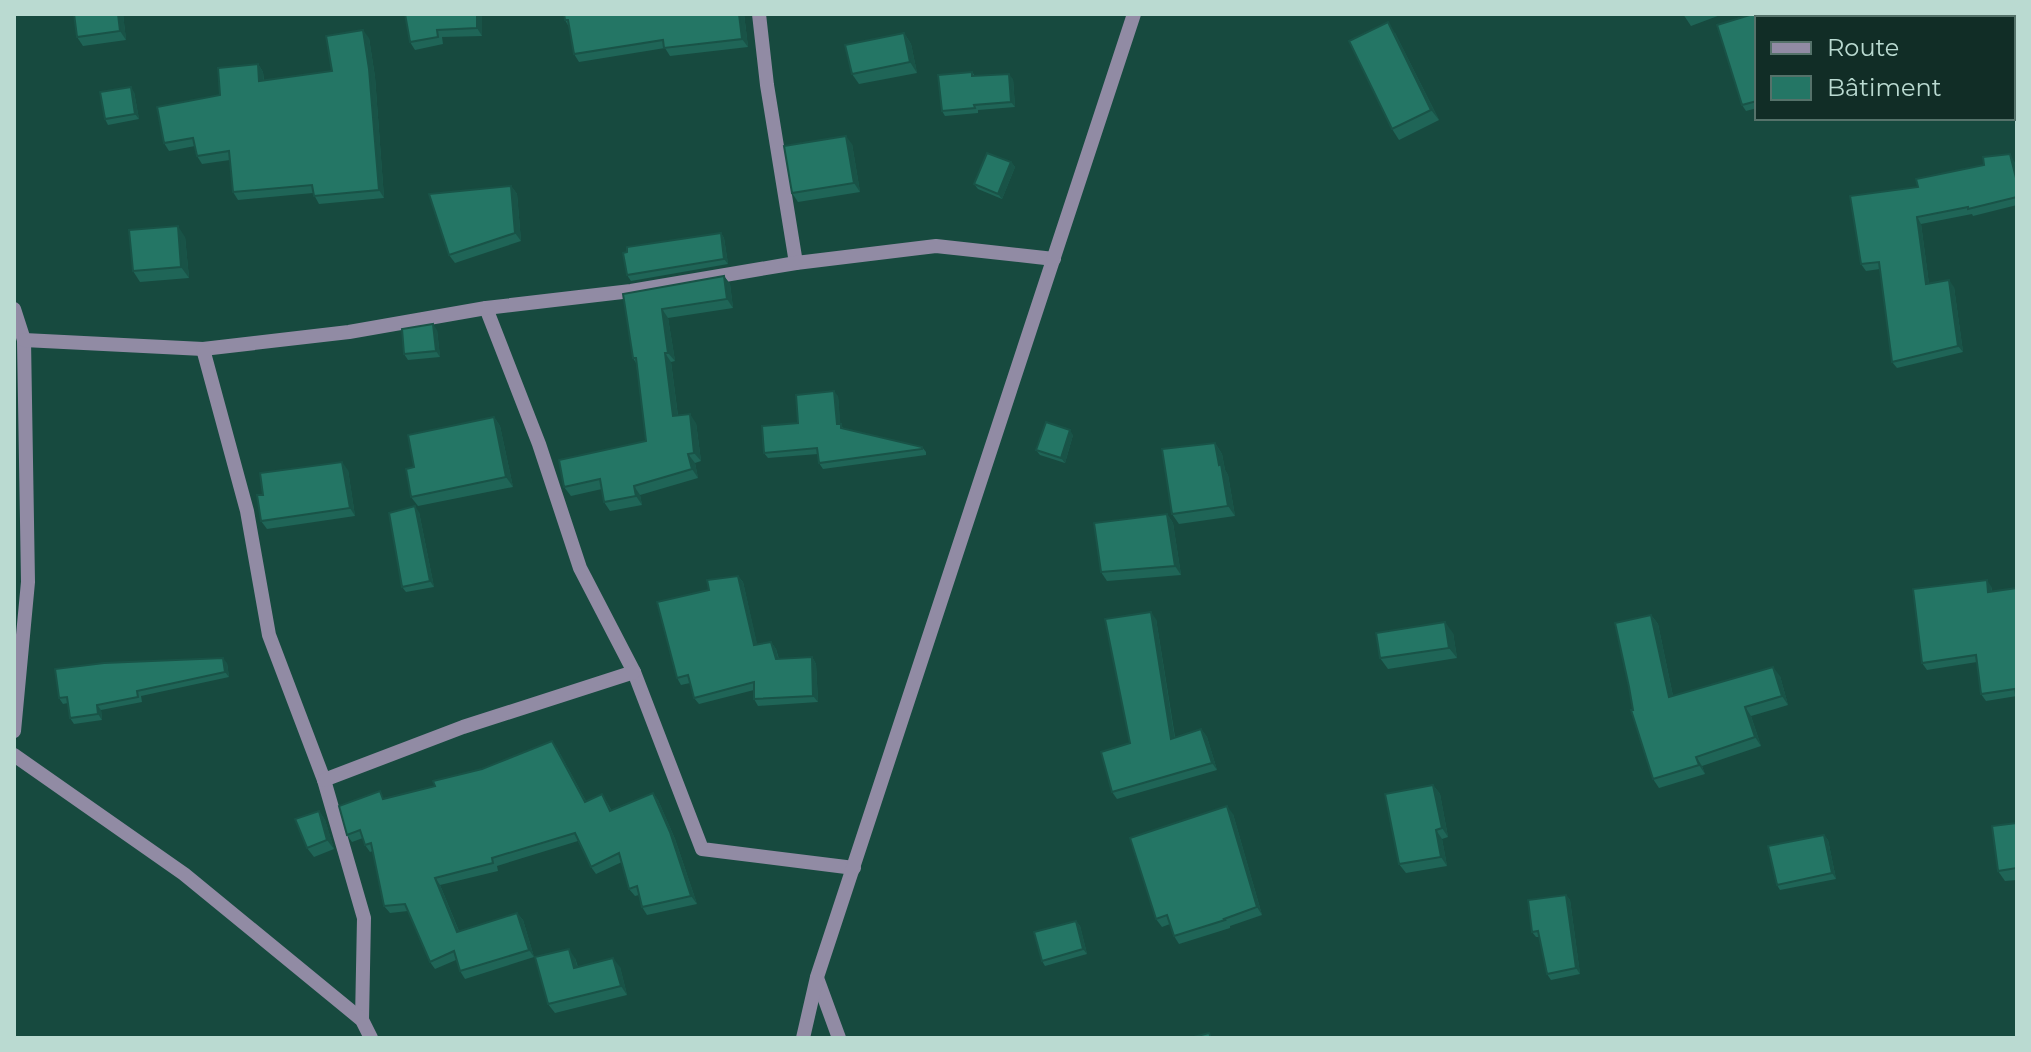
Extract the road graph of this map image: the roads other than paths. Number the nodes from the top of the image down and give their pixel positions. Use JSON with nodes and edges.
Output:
{"nodes":[{"id":1,"x":759,"y":14,"type":"edge"},
{"id":2,"x":1134,"y":14,"type":"edge"},
{"id":3,"x":1054,"y":259,"type":"junction"},
{"id":4,"x":796,"y":263,"type":"junction"},
{"id":5,"x":486,"y":308,"type":"junction"},
{"id":6,"x":14,"y":309,"type":"edge"},
{"id":7,"x":24,"y":340,"type":"junction"},
{"id":8,"x":203,"y":349,"type":"junction"},
{"id":9,"x":634,"y":672,"type":"junction"},
{"id":10,"x":14,"y":731,"type":"edge"},
{"id":11,"x":14,"y":755,"type":"edge"},
{"id":12,"x":324,"y":780,"type":"junction"},
{"id":13,"x":854,"y":868,"type":"junction"},
{"id":14,"x":817,"y":977,"type":"junction"},
{"id":15,"x":362,"y":1020,"type":"junction"},
{"id":16,"x":371,"y":1038,"type":"edge"},
{"id":17,"x":803,"y":1038,"type":"edge"},
{"id":18,"x":839,"y":1038,"type":"edge"}],
"edges":[{"from":1,"to":4,"type":"street"},
{"from":2,"to":3,"type":"street"},
{"from":3,"to":4,"type":"street"},
{"from":3,"to":13,"type":"street"},
{"from":4,"to":5,"type":"street"},
{"from":5,"to":8,"type":"street"},
{"from":5,"to":9,"type":"street"},
{"from":6,"to":7,"type":"street"},
{"from":7,"to":8,"type":"street"},
{"from":7,"to":10,"type":"street"},
{"from":8,"to":12,"type":"street"},
{"from":9,"to":12,"type":"street"},
{"from":9,"to":13,"type":"street"},
{"from":11,"to":15,"type":"street"},
{"from":12,"to":15,"type":"street"},
{"from":13,"to":14,"type":"street"},
{"from":14,"to":17,"type":"street"},
{"from":14,"to":18,"type":"street"},
{"from":15,"to":16,"type":"street"}]}
